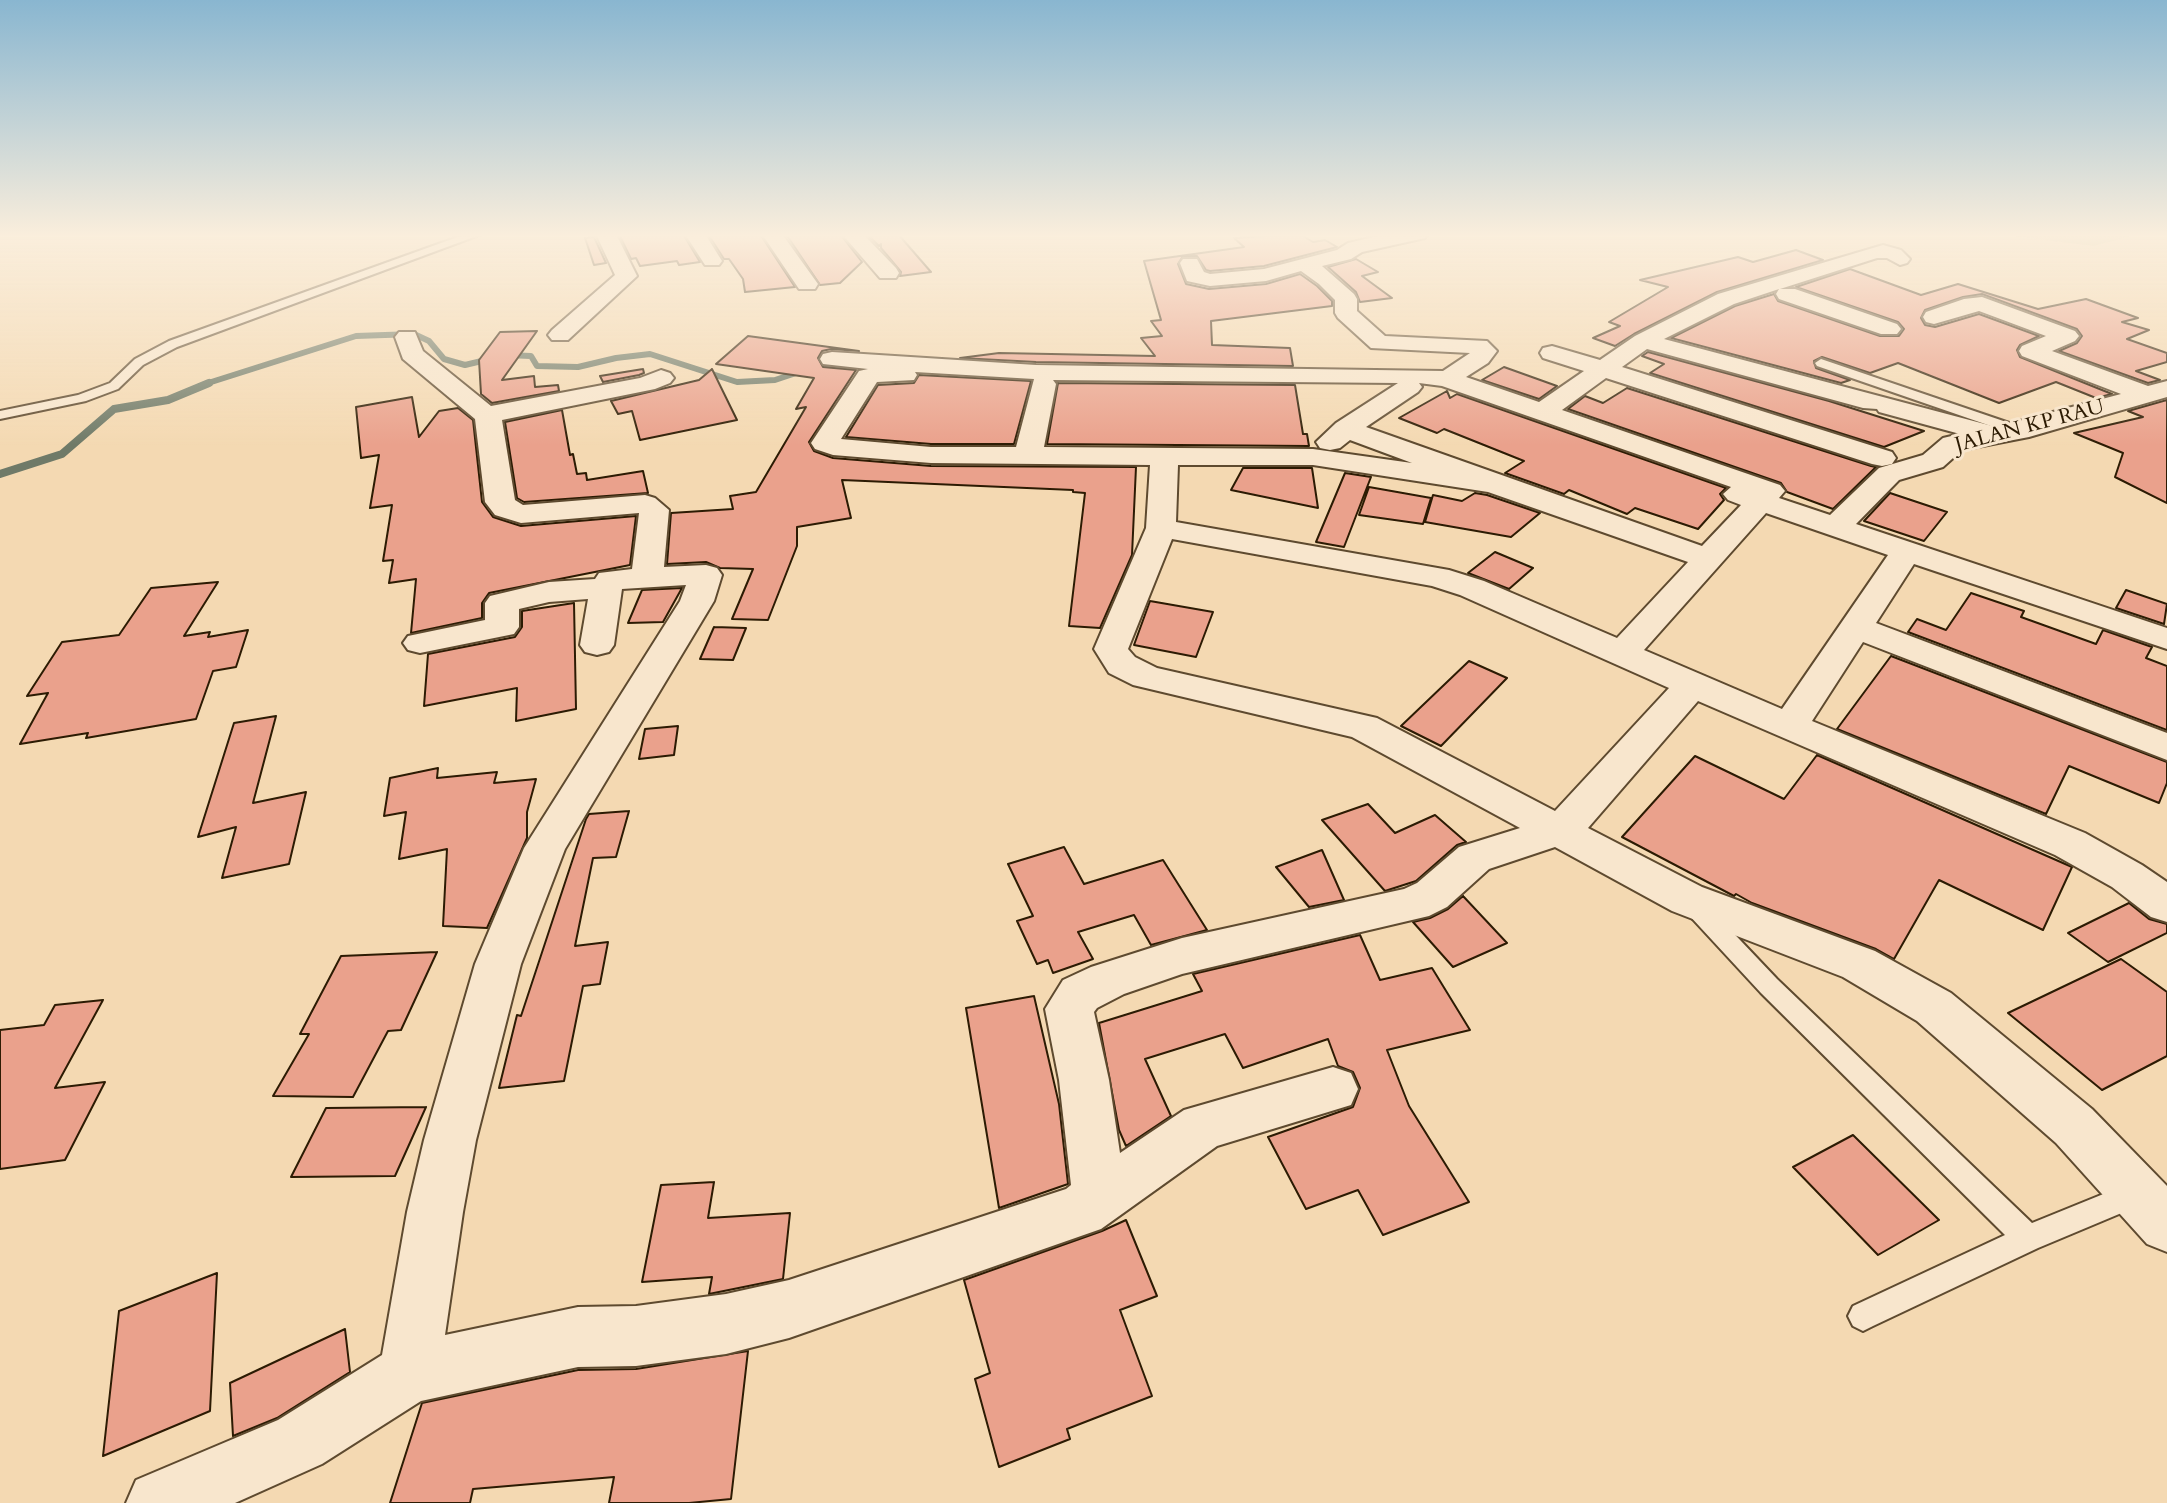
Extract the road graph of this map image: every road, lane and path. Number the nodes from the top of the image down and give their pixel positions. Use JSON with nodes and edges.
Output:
{"nodes":[{"id":1,"x":283,"y":304,"type":"edge"},
{"id":2,"x":595,"y":304,"type":"edge"},
{"id":3,"x":1346,"y":304,"type":"edge"},
{"id":4,"x":1715,"y":304,"type":"edge"},
{"id":5,"x":1760,"y":304,"type":"edge"},
{"id":6,"x":1816,"y":304,"type":"edge"},
{"id":7,"x":1972,"y":304,"type":"edge"},
{"id":8,"x":1982,"y":304,"type":"edge"},
{"id":9,"x":1934,"y":317,"type":"dead end"},
{"id":10,"x":1736,"y":318,"type":"dead end"},
{"id":11,"x":1889,"y":330,"type":"dead end"},
{"id":12,"x":561,"y":335,"type":"dead end"},
{"id":13,"x":1714,"y":335,"type":"dead end"},
{"id":14,"x":407,"y":337,"type":"dead end"},
{"id":15,"x":1643,"y":341,"type":"junction"},
{"id":16,"x":1552,"y":353,"type":"dead end"},
{"id":17,"x":1693,"y":353,"type":"junction"},
{"id":18,"x":832,"y":359,"type":"dead end"},
{"id":19,"x":1821,"y":363,"type":"dead end"},
{"id":20,"x":1602,"y":370,"type":"junction"},
{"id":21,"x":661,"y":378,"type":"dead end"},
{"id":22,"x":1447,"y":379,"type":"junction"},
{"id":23,"x":1043,"y":384,"type":"junction"},
{"id":24,"x":1409,"y":387,"type":"junction"},
{"id":25,"x":2161,"y":392,"type":"edge"},
{"id":26,"x":1542,"y":412,"type":"junction"},
{"id":27,"x":0,"y":415,"type":"edge"},
{"id":28,"x":486,"y":415,"type":"junction"},
{"id":29,"x":1346,"y":429,"type":"junction"},
{"id":30,"x":2008,"y":434,"type":"junction"},
{"id":31,"x":1028,"y":456,"type":"junction"},
{"id":32,"x":1164,"y":456,"type":"junction"},
{"id":33,"x":1313,"y":457,"type":"junction"},
{"id":34,"x":1882,"y":458,"type":"dead end"},
{"id":35,"x":1493,"y":484,"type":"junction"},
{"id":36,"x":1761,"y":502,"type":"junction"},
{"id":37,"x":1836,"y":526,"type":"junction"},
{"id":38,"x":1161,"y":528,"type":"junction"},
{"id":39,"x":1907,"y":551,"type":"junction"},
{"id":40,"x":1709,"y":559,"type":"junction"},
{"id":41,"x":648,"y":577,"type":"junction"},
{"id":42,"x":606,"y":588,"type":"junction"},
{"id":43,"x":1856,"y":627,"type":"junction"},
{"id":44,"x":2167,"y":639,"type":"edge"},
{"id":45,"x":421,"y":643,"type":"dead end"},
{"id":46,"x":597,"y":645,"type":"dead end"},
{"id":47,"x":1622,"y":653,"type":"junction"},
{"id":48,"x":1692,"y":685,"type":"junction"},
{"id":49,"x":1790,"y":725,"type":"junction"},
{"id":50,"x":2167,"y":747,"type":"edge"},
{"id":51,"x":1562,"y":830,"type":"junction"},
{"id":52,"x":1688,"y":899,"type":"junction"},
{"id":53,"x":2167,"y":905,"type":"edge"},
{"id":54,"x":1333,"y":1089,"type":"dead end"},
{"id":55,"x":1100,"y":1196,"type":"junction"},
{"id":56,"x":2158,"y":1199,"type":"edge"},
{"id":57,"x":2028,"y":1238,"type":"junction"},
{"id":58,"x":1863,"y":1316,"type":"dead end"},
{"id":59,"x":409,"y":1373,"type":"junction"},
{"id":60,"x":159,"y":1503,"type":"edge"}],
"edges":[{"from":1,"to":27,"type":"lane"},
{"from":2,"to":12,"type":"street"},
{"from":3,"to":22,"type":"street"},
{"from":4,"to":15,"type":"street"},
{"from":5,"to":10,"type":"street"},
{"from":6,"to":11,"type":"street"},
{"from":7,"to":9,"type":"street"},
{"from":8,"to":25,"type":"street"},
{"from":13,"to":17,"type":"street"},
{"from":14,"to":28,"type":"street"},
{"from":15,"to":17,"type":"street"},
{"from":15,"to":20,"type":"street"},
{"from":16,"to":20,"type":"street"},
{"from":17,"to":30,"type":"street"},
{"from":18,"to":22,"type":"street"},
{"from":19,"to":30,"type":"lane"},
{"from":20,"to":26,"type":"street"},
{"from":20,"to":34,"type":"street"},
{"from":21,"to":28,"type":"street"},
{"from":22,"to":26,"type":"street"},
{"from":23,"to":24,"type":"street"},
{"from":23,"to":31,"type":"street"},
{"from":23,"to":31,"type":"street"},
{"from":24,"to":29,"type":"street"},
{"from":24,"to":36,"type":"street"},
{"from":25,"to":30,"type":"street","name":"JALAN KP RAU"},
{"from":26,"to":36,"type":"street"},
{"from":28,"to":41,"type":"street"},
{"from":29,"to":33,"type":"street"},
{"from":29,"to":35,"type":"street"},
{"from":30,"to":37,"type":"street","name":"JALAN KP RAU"},
{"from":31,"to":32,"type":"street"},
{"from":32,"to":33,"type":"street"},
{"from":32,"to":38,"type":"street"},
{"from":33,"to":35,"type":"street"},
{"from":35,"to":40,"type":"street"},
{"from":36,"to":37,"type":"street"},
{"from":36,"to":40,"type":"street"},
{"from":37,"to":39,"type":"street"},
{"from":38,"to":47,"type":"street"},
{"from":38,"to":51,"type":"street"},
{"from":39,"to":43,"type":"street"},
{"from":39,"to":44,"type":"street"},
{"from":40,"to":47,"type":"street"},
{"from":41,"to":42,"type":"street"},
{"from":41,"to":59,"type":"street"},
{"from":42,"to":45,"type":"street"},
{"from":42,"to":46,"type":"street"},
{"from":43,"to":49,"type":"street"},
{"from":43,"to":50,"type":"street"},
{"from":47,"to":48,"type":"street"},
{"from":48,"to":49,"type":"street"},
{"from":48,"to":51,"type":"street"},
{"from":49,"to":53,"type":"street"},
{"from":51,"to":52,"type":"street"},
{"from":51,"to":55,"type":"street"},
{"from":52,"to":56,"type":"street"},
{"from":52,"to":57,"type":"lane"},
{"from":54,"to":55,"type":"street"},
{"from":55,"to":59,"type":"street"},
{"from":56,"to":57,"type":"lane"},
{"from":57,"to":58,"type":"lane"},
{"from":59,"to":60,"type":"street"}]}
